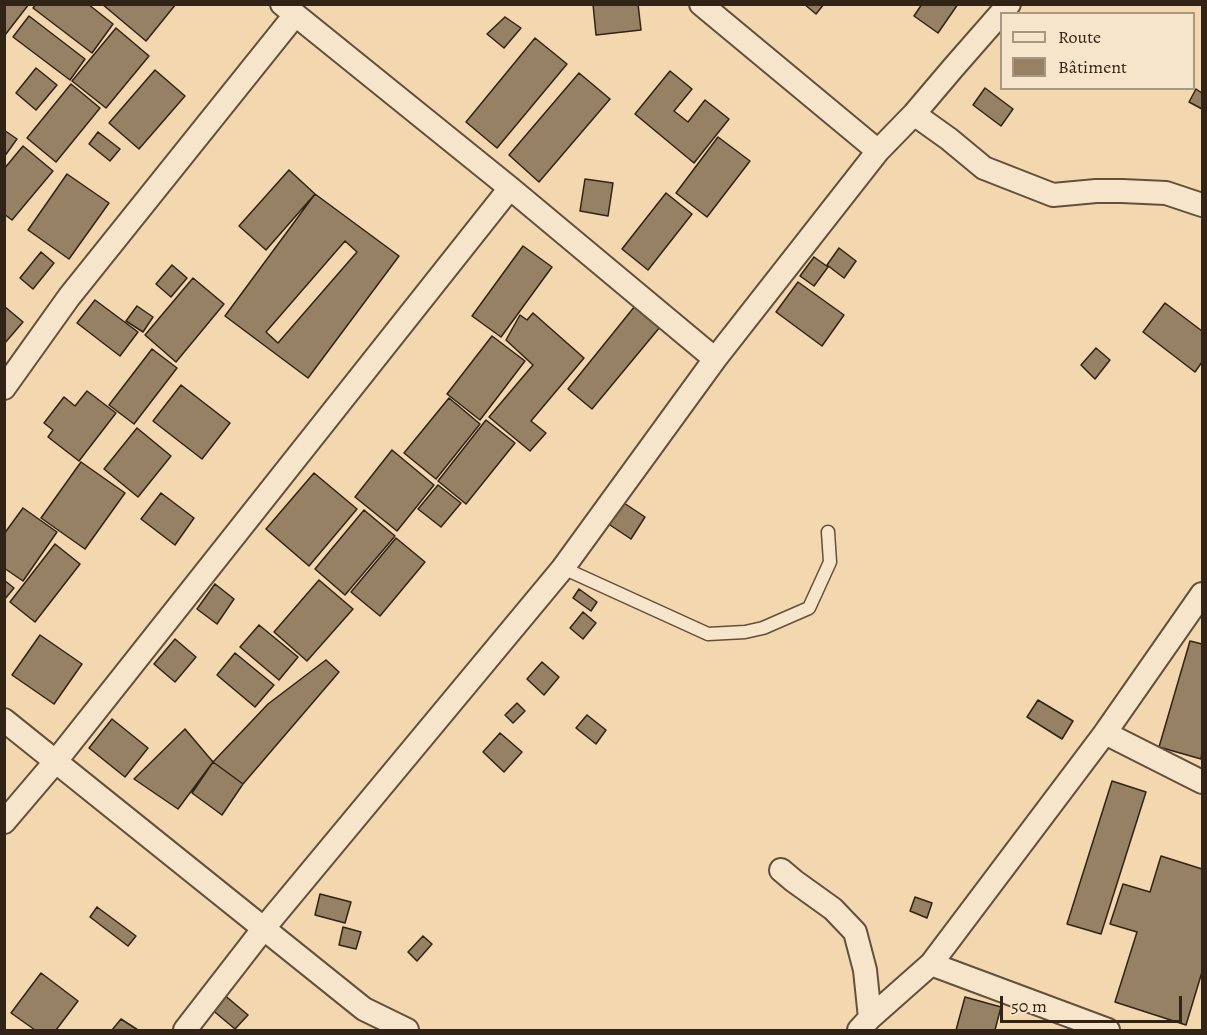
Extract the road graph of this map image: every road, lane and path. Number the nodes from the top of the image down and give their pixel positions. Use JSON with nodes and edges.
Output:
{"nodes":[{"id":1,"x":701,"y":4,"type":"edge"},
{"id":2,"x":288,"y":10,"type":"edge"},
{"id":3,"x":1000,"y":14,"type":"edge"},
{"id":4,"x":914,"y":114,"type":"junction"},
{"id":5,"x":878,"y":151,"type":"junction"},
{"id":6,"x":510,"y":188,"type":"junction"},
{"id":7,"x":1203,"y":206,"type":"edge"},
{"id":8,"x":715,"y":359,"type":"junction"},
{"id":9,"x":4,"y":388,"type":"edge"},
{"id":10,"x":828,"y":532,"type":"dead end"},
{"id":11,"x":563,"y":568,"type":"junction"},
{"id":12,"x":1203,"y":594,"type":"edge"},
{"id":13,"x":4,"y":720,"type":"edge"},
{"id":14,"x":1105,"y":733,"type":"junction"},
{"id":15,"x":56,"y":760,"type":"junction"},
{"id":16,"x":1203,"y":782,"type":"edge"},
{"id":17,"x":4,"y":822,"type":"edge"},
{"id":18,"x":781,"y":870,"type":"dead end"},
{"id":19,"x":264,"y":928,"type":"junction"},
{"id":20,"x":931,"y":964,"type":"junction"},
{"id":21,"x":865,"y":1024,"type":"edge"},
{"id":22,"x":185,"y":1030,"type":"edge"},
{"id":23,"x":406,"y":1030,"type":"edge"},
{"id":24,"x":1108,"y":1030,"type":"edge"}],
"edges":[{"from":1,"to":5,"type":"street"},
{"from":2,"to":6,"type":"street"},
{"from":2,"to":9,"type":"street"},
{"from":3,"to":4,"type":"street"},
{"from":4,"to":5,"type":"street"},
{"from":4,"to":7,"type":"street"},
{"from":5,"to":8,"type":"street"},
{"from":6,"to":8,"type":"street"},
{"from":6,"to":15,"type":"street"},
{"from":8,"to":11,"type":"street"},
{"from":10,"to":11,"type":"lane"},
{"from":11,"to":19,"type":"street"},
{"from":12,"to":14,"type":"street"},
{"from":13,"to":15,"type":"street"},
{"from":14,"to":16,"type":"street"},
{"from":14,"to":20,"type":"street"},
{"from":15,"to":17,"type":"street"},
{"from":15,"to":19,"type":"street"},
{"from":18,"to":21,"type":"street"},
{"from":19,"to":22,"type":"street"},
{"from":19,"to":23,"type":"street"},
{"from":20,"to":21,"type":"street"},
{"from":20,"to":24,"type":"street"}]}
